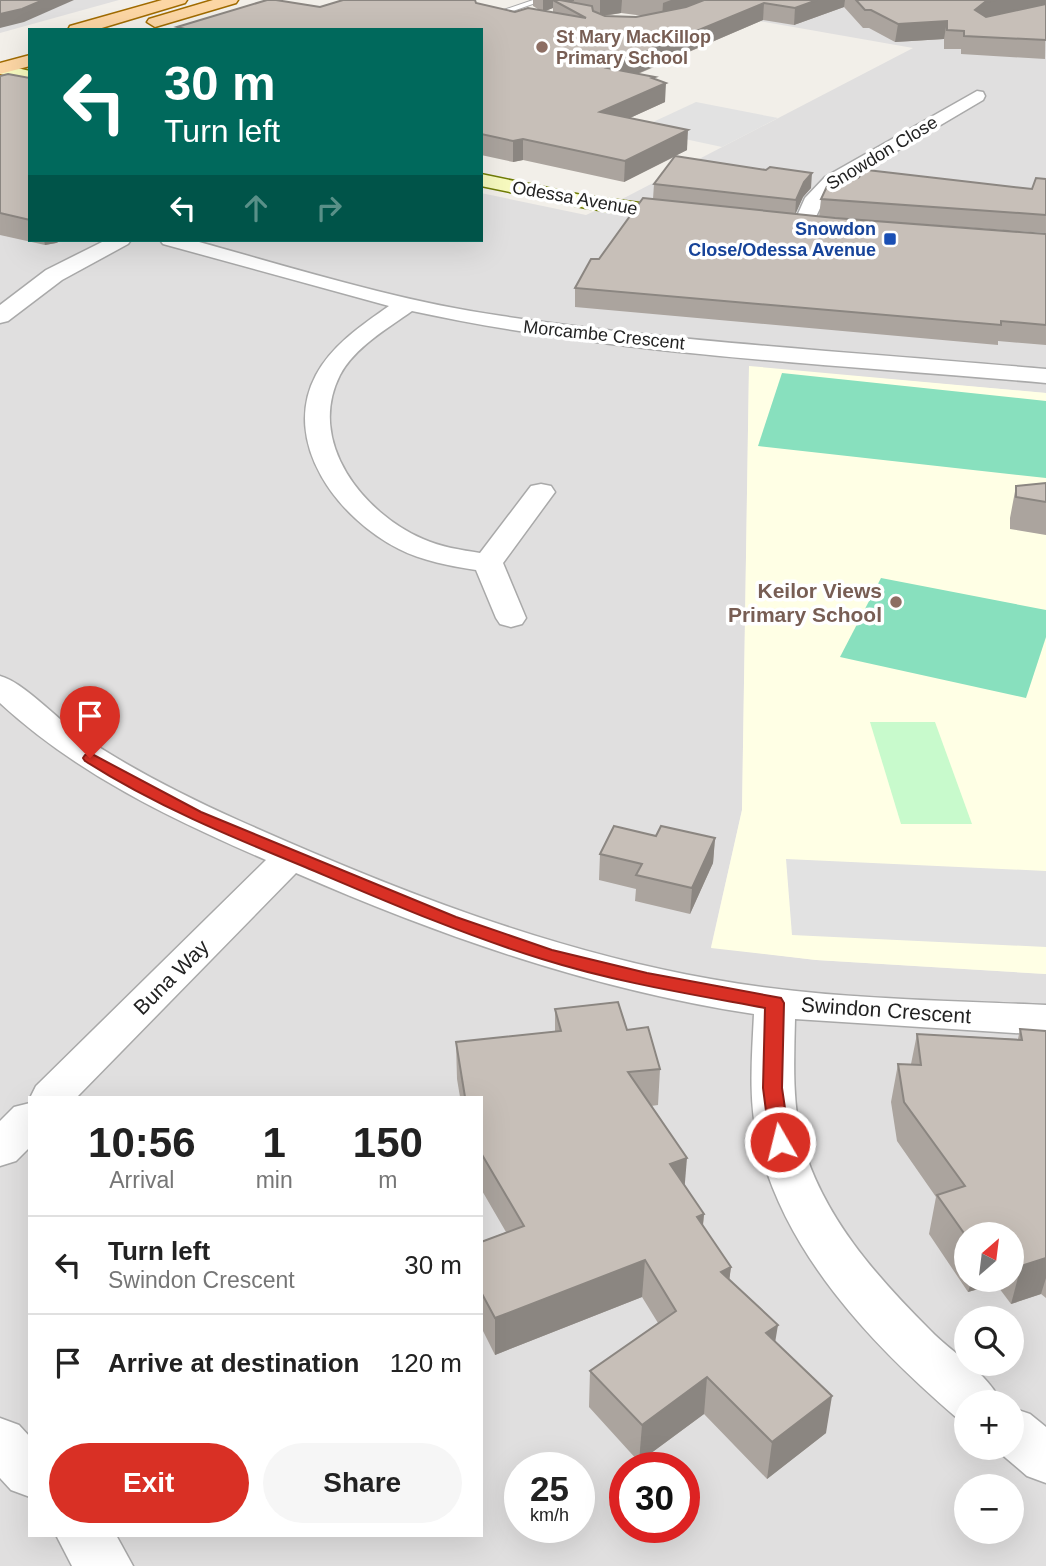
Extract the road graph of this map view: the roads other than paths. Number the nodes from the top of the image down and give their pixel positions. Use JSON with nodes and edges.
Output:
{"nodes":[{"id":1,"x":179,"y":0,"type":"edge"},
{"id":2,"x":230,"y":0,"type":"edge"},
{"id":3,"x":540,"y":0,"type":"edge"},
{"id":4,"x":505,"y":23,"type":"edge"},
{"id":5,"x":83,"y":28,"type":"edge"},
{"id":6,"x":137,"y":28,"type":"edge"},
{"id":7,"x":28,"y":44,"type":"edge"},
{"id":8,"x":0,"y":52,"type":"edge"},
{"id":9,"x":28,"y":61,"type":"edge"},
{"id":10,"x":0,"y":69,"type":"edge"},
{"id":11,"x":28,"y":76,"type":"edge"},
{"id":12,"x":977,"y":96,"type":"dead end"},
{"id":13,"x":483,"y":180,"type":"edge"},
{"id":14,"x":708,"y":218,"type":"edge"},
{"id":15,"x":780,"y":223,"type":"edge"},
{"id":16,"x":803,"y":225,"type":"junction"},
{"id":17,"x":830,"y":227,"type":"edge"},
{"id":18,"x":117,"y":242,"type":"edge"},
{"id":19,"x":177,"y":242,"type":"edge"},
{"id":20,"x":10,"y":282,"type":"dead end"},
{"id":21,"x":37,"y":286,"type":"junction"},
{"id":22,"x":408,"y":304,"type":"junction"},
{"id":23,"x":0,"y":316,"type":"edge"},
{"id":24,"x":1046,"y":376,"type":"edge"},
{"id":25,"x":541,"y":492,"type":"dead end"},
{"id":26,"x":488,"y":563,"type":"junction"},
{"id":27,"x":511,"y":618,"type":"dead end"},
{"id":28,"x":0,"y":687,"type":"edge"},
{"id":29,"x":290,"y":857,"type":"junction"},
{"id":30,"x":775,"y":1003,"type":"junction"},
{"id":31,"x":1046,"y":1020,"type":"edge"},
{"id":32,"x":52,"y":1096,"type":"edge"},
{"id":33,"x":28,"y":1121,"type":"edge"},
{"id":34,"x":0,"y":1149,"type":"edge"},
{"id":35,"x":960,"y":1390,"type":"edge"},
{"id":36,"x":0,"y":1441,"type":"edge"},
{"id":37,"x":1024,"y":1441,"type":"edge"},
{"id":38,"x":1046,"y":1459,"type":"edge"},
{"id":39,"x":28,"y":1471,"type":"edge"},
{"id":40,"x":84,"y":1537,"type":"edge"},
{"id":41,"x":105,"y":1566,"type":"edge"}],
"edges":[{"from":1,"to":5,"type":"main road"},
{"from":2,"to":6,"type":"main road"},
{"from":3,"to":4,"type":"lane"},
{"from":7,"to":8,"type":"main road"},
{"from":9,"to":10,"type":"main road"},
{"from":10,"to":11,"type":"street"},
{"from":12,"to":16,"type":"street","name":"Snowdon Close"},
{"from":13,"to":14,"type":"street","name":"Odessa Avenue"},
{"from":15,"to":16,"type":"street"},
{"from":16,"to":17,"type":"street"},
{"from":18,"to":21,"type":"street"},
{"from":19,"to":22,"type":"street","name":"Morcambe Crescent"},
{"from":20,"to":21,"type":"street"},
{"from":21,"to":23,"type":"street"},
{"from":22,"to":24,"type":"street","name":"Morcambe Crescent"},
{"from":22,"to":26,"type":"street"},
{"from":25,"to":26,"type":"street"},
{"from":26,"to":27,"type":"street"},
{"from":28,"to":29,"type":"street","name":"Swindon Crescent"},
{"from":29,"to":30,"type":"street","name":"Swindon Crescent"},
{"from":29,"to":32,"type":"street","name":"Buna Way"},
{"from":30,"to":31,"type":"street","name":"Swindon Crescent"},
{"from":30,"to":35,"type":"street"},
{"from":33,"to":34,"type":"street"},
{"from":36,"to":39,"type":"street"},
{"from":37,"to":38,"type":"street"},
{"from":40,"to":41,"type":"street"}]}
